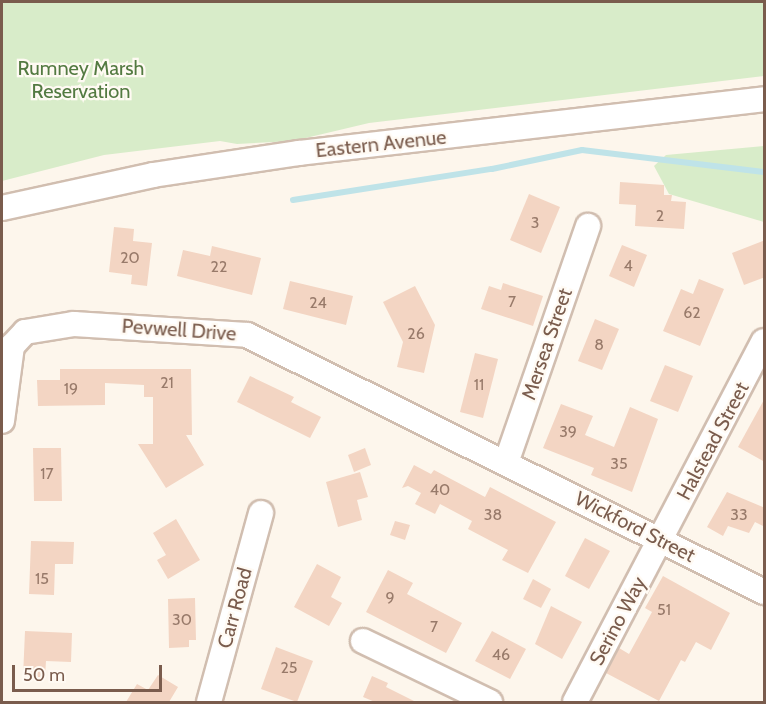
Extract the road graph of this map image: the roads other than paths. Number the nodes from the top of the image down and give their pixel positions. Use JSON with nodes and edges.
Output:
{"nodes":[{"id":1,"x":765,"y":99,"type":"edge"},
{"id":2,"x":2,"y":208,"type":"edge"},
{"id":3,"x":588,"y":226,"type":"dead end"},
{"id":4,"x":765,"y":341,"type":"edge"},
{"id":5,"x":2,"y":421,"type":"edge"},
{"id":6,"x":506,"y":463,"type":"junction"},
{"id":7,"x":261,"y":513,"type":"dead end"},
{"id":8,"x":661,"y":540,"type":"junction"},
{"id":9,"x":765,"y":592,"type":"edge"},
{"id":10,"x":363,"y":641,"type":"dead end"},
{"id":11,"x":209,"y":702,"type":"edge"},
{"id":12,"x":490,"y":702,"type":"edge"},
{"id":13,"x":576,"y":702,"type":"edge"}],
"edges":[{"from":1,"to":2,"type":"street","name":"Eastern Avenue"},
{"from":3,"to":6,"type":"street","name":"Mersea Street"},
{"from":4,"to":8,"type":"street","name":"Halstead Street"},
{"from":5,"to":6,"type":"street","name":"Pevwell Drive"},
{"from":6,"to":8,"type":"street","name":"Wickford Street"},
{"from":7,"to":11,"type":"street","name":"Carr Road"},
{"from":8,"to":9,"type":"street","name":"Wickford Street"},
{"from":8,"to":13,"type":"street","name":"Serino Way"},
{"from":10,"to":12,"type":"street"}]}
